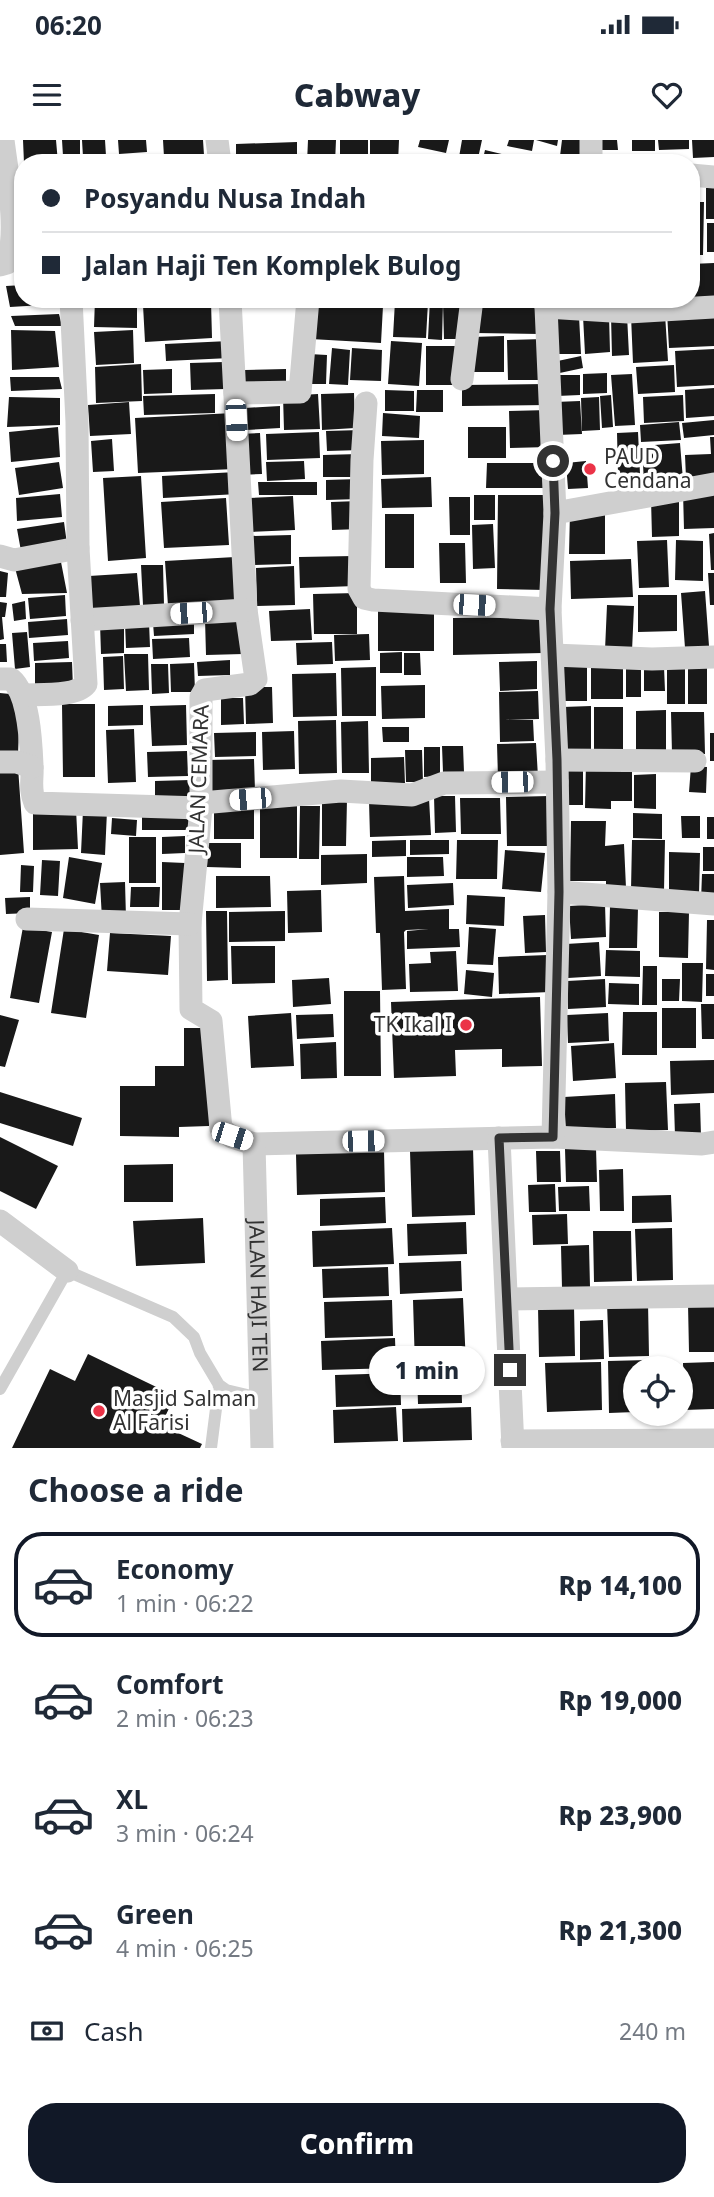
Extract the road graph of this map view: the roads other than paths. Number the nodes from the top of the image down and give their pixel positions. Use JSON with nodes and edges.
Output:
{"nodes":[{"id":1,"x":4,"y":140,"type":"edge"},
{"id":2,"x":14,"y":199,"type":"edge"},
{"id":3,"x":14,"y":239,"type":"edge"},
{"id":4,"x":0,"y":265,"type":"edge"},
{"id":5,"x":71,"y":308,"type":"edge"},
{"id":6,"x":230,"y":308,"type":"edge"},
{"id":7,"x":307,"y":308,"type":"edge"},
{"id":8,"x":471,"y":308,"type":"edge"},
{"id":9,"x":547,"y":308,"type":"edge"},
{"id":10,"x":592,"y":308,"type":"edge"},
{"id":11,"x":697,"y":308,"type":"edge"},
{"id":12,"x":461,"y":379,"type":"dead end"},
{"id":13,"x":234,"y":393,"type":"junction"},
{"id":14,"x":366,"y":403,"type":"dead end"},
{"id":15,"x":714,"y":484,"type":"edge"},
{"id":16,"x":555,"y":513,"type":"junction"},
{"id":17,"x":78,"y":548,"type":"junction"},
{"id":18,"x":0,"y":556,"type":"edge"},
{"id":19,"x":550,"y":609,"type":"junction"},
{"id":20,"x":246,"y":610,"type":"junction"},
{"id":21,"x":82,"y":620,"type":"junction"},
{"id":22,"x":553,"y":655,"type":"junction"},
{"id":23,"x":714,"y":657,"type":"edge"},
{"id":24,"x":0,"y":679,"type":"edge"},
{"id":25,"x":23,"y":695,"type":"junction"},
{"id":26,"x":695,"y":761,"type":"dead end"},
{"id":27,"x":0,"y":762,"type":"edge"},
{"id":28,"x":32,"y":767,"type":"junction"},
{"id":29,"x":557,"y":771,"type":"junction"},
{"id":30,"x":201,"y":806,"type":"junction"},
{"id":31,"x":559,"y":892,"type":"junction"},
{"id":32,"x":714,"y":904,"type":"edge"},
{"id":33,"x":27,"y":919,"type":"dead end"},
{"id":34,"x":190,"y":924,"type":"junction"},
{"id":35,"x":553,"y":1137,"type":"junction"},
{"id":36,"x":499,"y":1138,"type":"junction"},
{"id":37,"x":714,"y":1142,"type":"edge"},
{"id":38,"x":254,"y":1144,"type":"junction"},
{"id":39,"x":0,"y":1222,"type":"edge"},
{"id":40,"x":67,"y":1271,"type":"junction"},
{"id":41,"x":714,"y":1296,"type":"edge"},
{"id":42,"x":507,"y":1299,"type":"junction"},
{"id":43,"x":219,"y":1385,"type":"junction"},
{"id":44,"x":0,"y":1389,"type":"edge"},
{"id":45,"x":260,"y":1398,"type":"junction"},
{"id":46,"x":714,"y":1440,"type":"edge"},
{"id":47,"x":512,"y":1445,"type":"edge"},
{"id":48,"x":211,"y":1448,"type":"edge"},
{"id":49,"x":262,"y":1448,"type":"edge"}],
"edges":[{"from":1,"to":2,"type":"street"},
{"from":3,"to":4,"type":"street"},
{"from":5,"to":17,"type":"street"},
{"from":6,"to":13,"type":"street","name":"JALAN CEMARA"},
{"from":7,"to":13,"type":"street"},
{"from":8,"to":12,"type":"street"},
{"from":9,"to":16,"type":"street"},
{"from":10,"to":11,"type":"street"},
{"from":13,"to":20,"type":"street","name":"JALAN CEMARA"},
{"from":14,"to":19,"type":"street"},
{"from":15,"to":16,"type":"street"},
{"from":16,"to":19,"type":"street"},
{"from":17,"to":18,"type":"street"},
{"from":17,"to":21,"type":"street"},
{"from":19,"to":22,"type":"street"},
{"from":20,"to":21,"type":"street"},
{"from":20,"to":30,"type":"street","name":"JALAN CEMARA"},
{"from":21,"to":25,"type":"street"},
{"from":22,"to":23,"type":"street"},
{"from":22,"to":29,"type":"street"},
{"from":24,"to":25,"type":"street"},
{"from":25,"to":28,"type":"street"},
{"from":26,"to":29,"type":"street"},
{"from":27,"to":28,"type":"street"},
{"from":28,"to":30,"type":"street"},
{"from":29,"to":30,"type":"street"},
{"from":29,"to":31,"type":"street"},
{"from":30,"to":34,"type":"street","name":"JALAN CEMARA"},
{"from":31,"to":32,"type":"street"},
{"from":31,"to":35,"type":"street"},
{"from":33,"to":34,"type":"street"},
{"from":34,"to":38,"type":"street","name":"JALAN CEMARA"},
{"from":35,"to":36,"type":"street"},
{"from":35,"to":37,"type":"street"},
{"from":36,"to":38,"type":"street"},
{"from":36,"to":42,"type":"street"},
{"from":38,"to":45,"type":"street","name":"JALAN HAJI TEN"},
{"from":39,"to":40,"type":"street"},
{"from":40,"to":43,"type":"lane"},
{"from":40,"to":44,"type":"lane"},
{"from":41,"to":42,"type":"street"},
{"from":42,"to":47,"type":"street"},
{"from":43,"to":45,"type":"lane"},
{"from":43,"to":48,"type":"lane"},
{"from":45,"to":49,"type":"street","name":"JALAN HAJI TEN"},
{"from":46,"to":47,"type":"street"}]}
